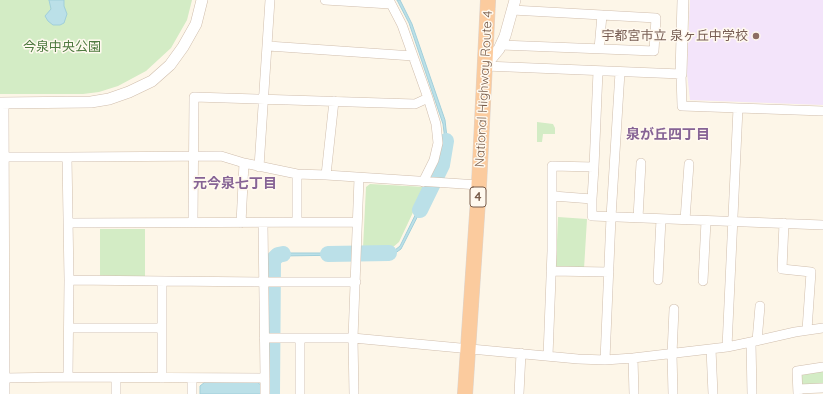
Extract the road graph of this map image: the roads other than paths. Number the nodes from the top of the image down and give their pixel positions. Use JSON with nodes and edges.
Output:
{"nodes":[{"id":1,"x":202,"y":0,"type":"edge"},
{"id":2,"x":270,"y":0,"type":"edge"},
{"id":3,"x":325,"y":0,"type":"edge"},
{"id":4,"x":488,"y":0,"type":"edge"},
{"id":5,"x":683,"y":0,"type":"edge"},
{"id":6,"x":390,"y":2,"type":"edge"},
{"id":7,"x":514,"y":5,"type":"edge"},
{"id":8,"x":602,"y":15,"type":"junction"},
{"id":9,"x":268,"y":46,"type":"junction"},
{"id":10,"x":501,"y":46,"type":"junction"},
{"id":11,"x":599,"y":49,"type":"junction"},
{"id":12,"x":413,"y":56,"type":"junction"},
{"id":13,"x":485,"y":66,"type":"junction"},
{"id":14,"x":598,"y":71,"type":"junction"},
{"id":15,"x":620,"y":72,"type":"junction"},
{"id":16,"x":681,"y":74,"type":"junction"},
{"id":17,"x":428,"y":98,"type":"junction"},
{"id":18,"x":264,"y":99,"type":"junction"},
{"id":19,"x":334,"y":101,"type":"junction"},
{"id":20,"x":1,"y":104,"type":"edge"},
{"id":21,"x":738,"y":108,"type":"junction"},
{"id":22,"x":823,"y":111,"type":"edge"},
{"id":23,"x":194,"y":156,"type":"junction"},
{"id":24,"x":3,"y":157,"type":"junction"},
{"id":25,"x":67,"y":157,"type":"junction"},
{"id":26,"x":641,"y":163,"type":"dead end"},
{"id":27,"x":244,"y":164,"type":"junction"},
{"id":28,"x":689,"y":164,"type":"dead end"},
{"id":29,"x":259,"y":167,"type":"junction"},
{"id":30,"x":594,"y":167,"type":"junction"},
{"id":31,"x":297,"y":174,"type":"junction"},
{"id":32,"x":326,"y":175,"type":"junction"},
{"id":33,"x":359,"y":178,"type":"junction"},
{"id":34,"x":424,"y":182,"type":"junction"},
{"id":35,"x":479,"y":185,"type":"junction"},
{"id":36,"x":553,"y":196,"type":"junction"},
{"id":37,"x":592,"y":199,"type":"junction"},
{"id":38,"x":611,"y":217,"type":"junction"},
{"id":39,"x":638,"y":218,"type":"junction"},
{"id":40,"x":661,"y":219,"type":"junction"},
{"id":41,"x":685,"y":220,"type":"junction"},
{"id":42,"x":706,"y":221,"type":"junction"},
{"id":43,"x":193,"y":222,"type":"junction"},
{"id":44,"x":297,"y":222,"type":"junction"},
{"id":45,"x":357,"y":222,"type":"junction"},
{"id":46,"x":733,"y":222,"type":"junction"},
{"id":47,"x":68,"y":223,"type":"junction"},
{"id":48,"x":241,"y":223,"type":"junction"},
{"id":49,"x":264,"y":223,"type":"junction"},
{"id":50,"x":784,"y":223,"type":"junction"},
{"id":51,"x":823,"y":225,"type":"edge"},
{"id":52,"x":551,"y":271,"type":"junction"},
{"id":53,"x":609,"y":272,"type":"junction"},
{"id":54,"x":70,"y":280,"type":"junction"},
{"id":55,"x":658,"y":280,"type":"dead end"},
{"id":56,"x":162,"y":281,"type":"junction"},
{"id":57,"x":703,"y":281,"type":"dead end"},
{"id":58,"x":264,"y":282,"type":"junction"},
{"id":59,"x":356,"y":282,"type":"junction"},
{"id":60,"x":760,"y":306,"type":"dead end"},
{"id":61,"x":674,"y":309,"type":"dead end"},
{"id":62,"x":68,"y":328,"type":"junction"},
{"id":63,"x":162,"y":328,"type":"junction"},
{"id":64,"x":823,"y":328,"type":"edge"},
{"id":65,"x":807,"y":330,"type":"junction"},
{"id":66,"x":264,"y":338,"type":"junction"},
{"id":67,"x":300,"y":338,"type":"junction"},
{"id":68,"x":353,"y":338,"type":"junction"},
{"id":69,"x":754,"y":342,"type":"junction"},
{"id":70,"x":727,"y":347,"type":"junction"},
{"id":71,"x":468,"y":348,"type":"junction"},
{"id":72,"x":712,"y":349,"type":"junction"},
{"id":73,"x":520,"y":353,"type":"junction"},
{"id":74,"x":672,"y":354,"type":"junction"},
{"id":75,"x":548,"y":356,"type":"junction"},
{"id":76,"x":633,"y":358,"type":"junction"},
{"id":77,"x":605,"y":360,"type":"junction"},
{"id":78,"x":823,"y":367,"type":"edge"},
{"id":79,"x":68,"y":377,"type":"junction"},
{"id":80,"x":4,"y":378,"type":"junction"},
{"id":81,"x":116,"y":378,"type":"junction"},
{"id":82,"x":162,"y":378,"type":"junction"},
{"id":83,"x":192,"y":378,"type":"junction"},
{"id":84,"x":264,"y":378,"type":"junction"},
{"id":85,"x":823,"y":388,"type":"edge"},
{"id":86,"x":798,"y":392,"type":"edge"},
{"id":87,"x":4,"y":394,"type":"edge"},
{"id":88,"x":116,"y":394,"type":"edge"},
{"id":89,"x":192,"y":394,"type":"edge"},
{"id":90,"x":265,"y":394,"type":"edge"},
{"id":91,"x":300,"y":394,"type":"edge"},
{"id":92,"x":354,"y":394,"type":"edge"},
{"id":93,"x":465,"y":394,"type":"edge"},
{"id":94,"x":519,"y":394,"type":"edge"},
{"id":95,"x":634,"y":394,"type":"edge"},
{"id":96,"x":672,"y":394,"type":"edge"},
{"id":97,"x":713,"y":394,"type":"edge"},
{"id":98,"x":752,"y":394,"type":"edge"}],
"edges":[{"from":1,"to":20,"type":"street"},
{"from":2,"to":9,"type":"street"},
{"from":3,"to":6,"type":"street"},
{"from":4,"to":13,"type":"highway","name":"National Highway Route 4","number":"4"},
{"from":5,"to":16,"type":"street"},
{"from":6,"to":12,"type":"street"},
{"from":7,"to":8,"type":"street"},
{"from":7,"to":10,"type":"street"},
{"from":8,"to":11,"type":"street"},
{"from":8,"to":11,"type":"street"},
{"from":9,"to":12,"type":"street"},
{"from":9,"to":18,"type":"street"},
{"from":10,"to":11,"type":"street"},
{"from":10,"to":13,"type":"street"},
{"from":12,"to":17,"type":"street"},
{"from":13,"to":14,"type":"street"},
{"from":13,"to":35,"type":"highway","name":"National Highway Route 4","number":"4"},
{"from":14,"to":15,"type":"street"},
{"from":14,"to":30,"type":"street"},
{"from":15,"to":16,"type":"street"},
{"from":15,"to":38,"type":"street"},
{"from":16,"to":21,"type":"street"},
{"from":17,"to":19,"type":"street"},
{"from":17,"to":34,"type":"street"},
{"from":18,"to":19,"type":"street"},
{"from":18,"to":23,"type":"street"},
{"from":18,"to":29,"type":"street"},
{"from":19,"to":32,"type":"street"},
{"from":20,"to":24,"type":"street"},
{"from":21,"to":22,"type":"street"},
{"from":21,"to":46,"type":"street"},
{"from":23,"to":25,"type":"street"},
{"from":23,"to":27,"type":"street"},
{"from":23,"to":43,"type":"street"},
{"from":24,"to":25,"type":"street"},
{"from":24,"to":80,"type":"street"},
{"from":25,"to":47,"type":"street"},
{"from":26,"to":39,"type":"street"},
{"from":27,"to":29,"type":"street"},
{"from":27,"to":48,"type":"street"},
{"from":28,"to":41,"type":"street"},
{"from":29,"to":31,"type":"street"},
{"from":30,"to":36,"type":"street"},
{"from":30,"to":37,"type":"street"},
{"from":31,"to":32,"type":"street"},
{"from":31,"to":44,"type":"street"},
{"from":32,"to":33,"type":"street"},
{"from":33,"to":34,"type":"street"},
{"from":33,"to":45,"type":"street"},
{"from":34,"to":35,"type":"street"},
{"from":35,"to":71,"type":"highway","name":"National Highway Route 4","number":"4"},
{"from":36,"to":37,"type":"street"},
{"from":36,"to":52,"type":"street"},
{"from":37,"to":38,"type":"street"},
{"from":38,"to":39,"type":"street"},
{"from":38,"to":53,"type":"street"},
{"from":39,"to":40,"type":"street"},
{"from":40,"to":41,"type":"street"},
{"from":40,"to":55,"type":"street"},
{"from":41,"to":42,"type":"street"},
{"from":42,"to":46,"type":"street"},
{"from":42,"to":57,"type":"street"},
{"from":43,"to":47,"type":"street"},
{"from":43,"to":48,"type":"street"},
{"from":44,"to":45,"type":"street"},
{"from":44,"to":49,"type":"street"},
{"from":45,"to":59,"type":"street"},
{"from":46,"to":50,"type":"street"},
{"from":46,"to":70,"type":"street"},
{"from":47,"to":54,"type":"street"},
{"from":48,"to":49,"type":"street"},
{"from":49,"to":58,"type":"street"},
{"from":50,"to":51,"type":"street"},
{"from":50,"to":65,"type":"street"},
{"from":52,"to":53,"type":"street"},
{"from":52,"to":75,"type":"street"},
{"from":53,"to":77,"type":"street"},
{"from":54,"to":56,"type":"street"},
{"from":54,"to":62,"type":"street"},
{"from":56,"to":58,"type":"street"},
{"from":56,"to":63,"type":"street"},
{"from":58,"to":59,"type":"street"},
{"from":58,"to":66,"type":"street"},
{"from":59,"to":68,"type":"street"},
{"from":60,"to":69,"type":"street"},
{"from":61,"to":74,"type":"street"},
{"from":62,"to":63,"type":"street"},
{"from":62,"to":79,"type":"street"},
{"from":63,"to":82,"type":"street"},
{"from":64,"to":65,"type":"street"},
{"from":65,"to":69,"type":"street"},
{"from":66,"to":67,"type":"street"},
{"from":66,"to":84,"type":"street"},
{"from":67,"to":68,"type":"street"},
{"from":67,"to":91,"type":"street"},
{"from":68,"to":71,"type":"street"},
{"from":68,"to":92,"type":"street"},
{"from":69,"to":70,"type":"street"},
{"from":69,"to":98,"type":"street"},
{"from":70,"to":72,"type":"street"},
{"from":71,"to":73,"type":"street"},
{"from":71,"to":93,"type":"highway","name":"National Highway Route 4","number":"4"},
{"from":72,"to":74,"type":"street"},
{"from":72,"to":97,"type":"street"},
{"from":73,"to":75,"type":"street"},
{"from":73,"to":94,"type":"street"},
{"from":74,"to":76,"type":"street"},
{"from":74,"to":96,"type":"street"},
{"from":75,"to":77,"type":"street"},
{"from":76,"to":77,"type":"street"},
{"from":76,"to":95,"type":"street"},
{"from":78,"to":86,"type":"street"},
{"from":79,"to":80,"type":"street"},
{"from":79,"to":81,"type":"street"},
{"from":80,"to":87,"type":"street"},
{"from":81,"to":82,"type":"street"},
{"from":81,"to":88,"type":"street"},
{"from":82,"to":83,"type":"street"},
{"from":83,"to":84,"type":"street"},
{"from":83,"to":89,"type":"street"},
{"from":84,"to":90,"type":"street"},
{"from":85,"to":86,"type":"street"}]}
